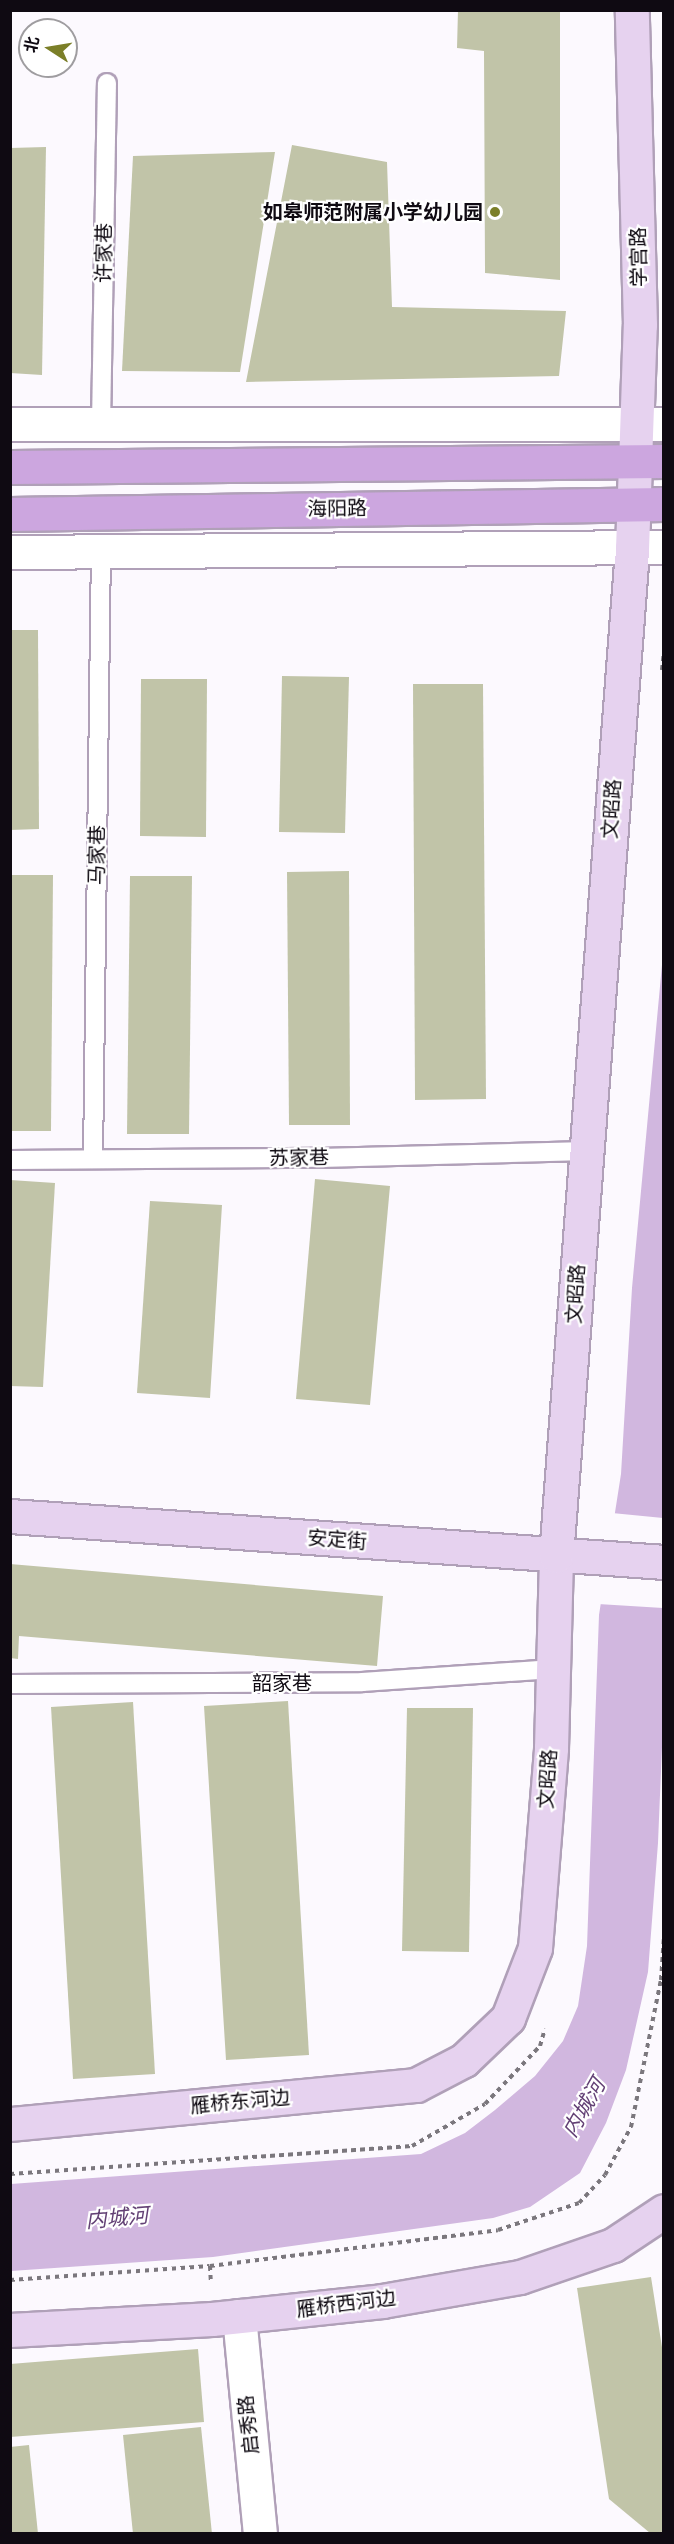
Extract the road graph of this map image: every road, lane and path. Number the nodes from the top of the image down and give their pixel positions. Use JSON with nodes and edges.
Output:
{"nodes":[{"id":1,"x":632,"y":10,"type":"edge"},
{"id":2,"x":106,"y":83,"type":"dead end"},
{"id":3,"x":10,"y":424,"type":"edge"},
{"id":4,"x":101,"y":424,"type":"junction"},
{"id":5,"x":650,"y":424,"type":"edge"},
{"id":6,"x":649,"y":461,"type":"edge"},
{"id":7,"x":10,"y":466,"type":"edge"},
{"id":8,"x":648,"y":504,"type":"edge"},
{"id":9,"x":10,"y":514,"type":"edge"},
{"id":10,"x":648,"y":548,"type":"edge"},
{"id":11,"x":101,"y":551,"type":"junction"},
{"id":12,"x":10,"y":552,"type":"edge"},
{"id":13,"x":587,"y":1151,"type":"junction"},
{"id":14,"x":93,"y":1159,"type":"junction"},
{"id":15,"x":10,"y":1160,"type":"edge"},
{"id":16,"x":10,"y":1516,"type":"edge"},
{"id":17,"x":569,"y":1557,"type":"junction"},
{"id":18,"x":663,"y":1562,"type":"edge"},
{"id":19,"x":554,"y":1669,"type":"junction"},
{"id":20,"x":10,"y":1684,"type":"edge"},
{"id":21,"x":663,"y":1936,"type":"edge"},
{"id":22,"x":547,"y":2024,"type":"dead end"},
{"id":23,"x":464,"y":2060,"type":"joint"},
{"id":24,"x":10,"y":2124,"type":"edge"},
{"id":25,"x":10,"y":2174,"type":"edge"},
{"id":26,"x":663,"y":2211,"type":"edge"},
{"id":27,"x":210,"y":2266,"type":"junction"},
{"id":28,"x":10,"y":2280,"type":"edge"},
{"id":29,"x":225,"y":2317,"type":"junction"},
{"id":30,"x":10,"y":2330,"type":"edge"},
{"id":31,"x":260,"y":2534,"type":"edge"}],
"edges":[{"from":1,"to":5,"type":"street","name":"学宫路"},
{"from":2,"to":4,"type":"lane","name":"许家巷"},
{"from":3,"to":4,"type":"street"},
{"from":4,"to":5,"type":"street"},
{"from":5,"to":6,"type":"street","name":"学宫路"},
{"from":6,"to":7,"type":"main road"},
{"from":6,"to":8,"type":"street","name":"学宫路"},
{"from":8,"to":9,"type":"main road","name":"海阳路"},
{"from":8,"to":10,"type":"street","name":"文昭路"},
{"from":10,"to":11,"type":"street"},
{"from":10,"to":13,"type":"street","name":"文昭路"},
{"from":11,"to":12,"type":"street"},
{"from":11,"to":14,"type":"lane","name":"马家巷"},
{"from":13,"to":14,"type":"lane","name":"苏家巷"},
{"from":13,"to":17,"type":"street","name":"文昭路"},
{"from":14,"to":15,"type":"lane","name":"苏家巷"},
{"from":16,"to":17,"type":"street","name":"安定街"},
{"from":17,"to":18,"type":"street","name":"安定街"},
{"from":17,"to":19,"type":"street","name":"文昭路"},
{"from":19,"to":20,"type":"lane","name":"韶家巷"},
{"from":19,"to":23,"type":"street","name":"文昭路"},
{"from":21,"to":27,"type":"path"},
{"from":22,"to":25,"type":"path"},
{"from":23,"to":24,"type":"street","name":"雁桥东河边"},
{"from":26,"to":29,"type":"street","name":"雁桥西河边"},
{"from":27,"to":28,"type":"path"},
{"from":27,"to":29,"type":"path"},
{"from":29,"to":30,"type":"street","name":"雁桥西河边"},
{"from":29,"to":31,"type":"street","name":"启秀路"}]}
